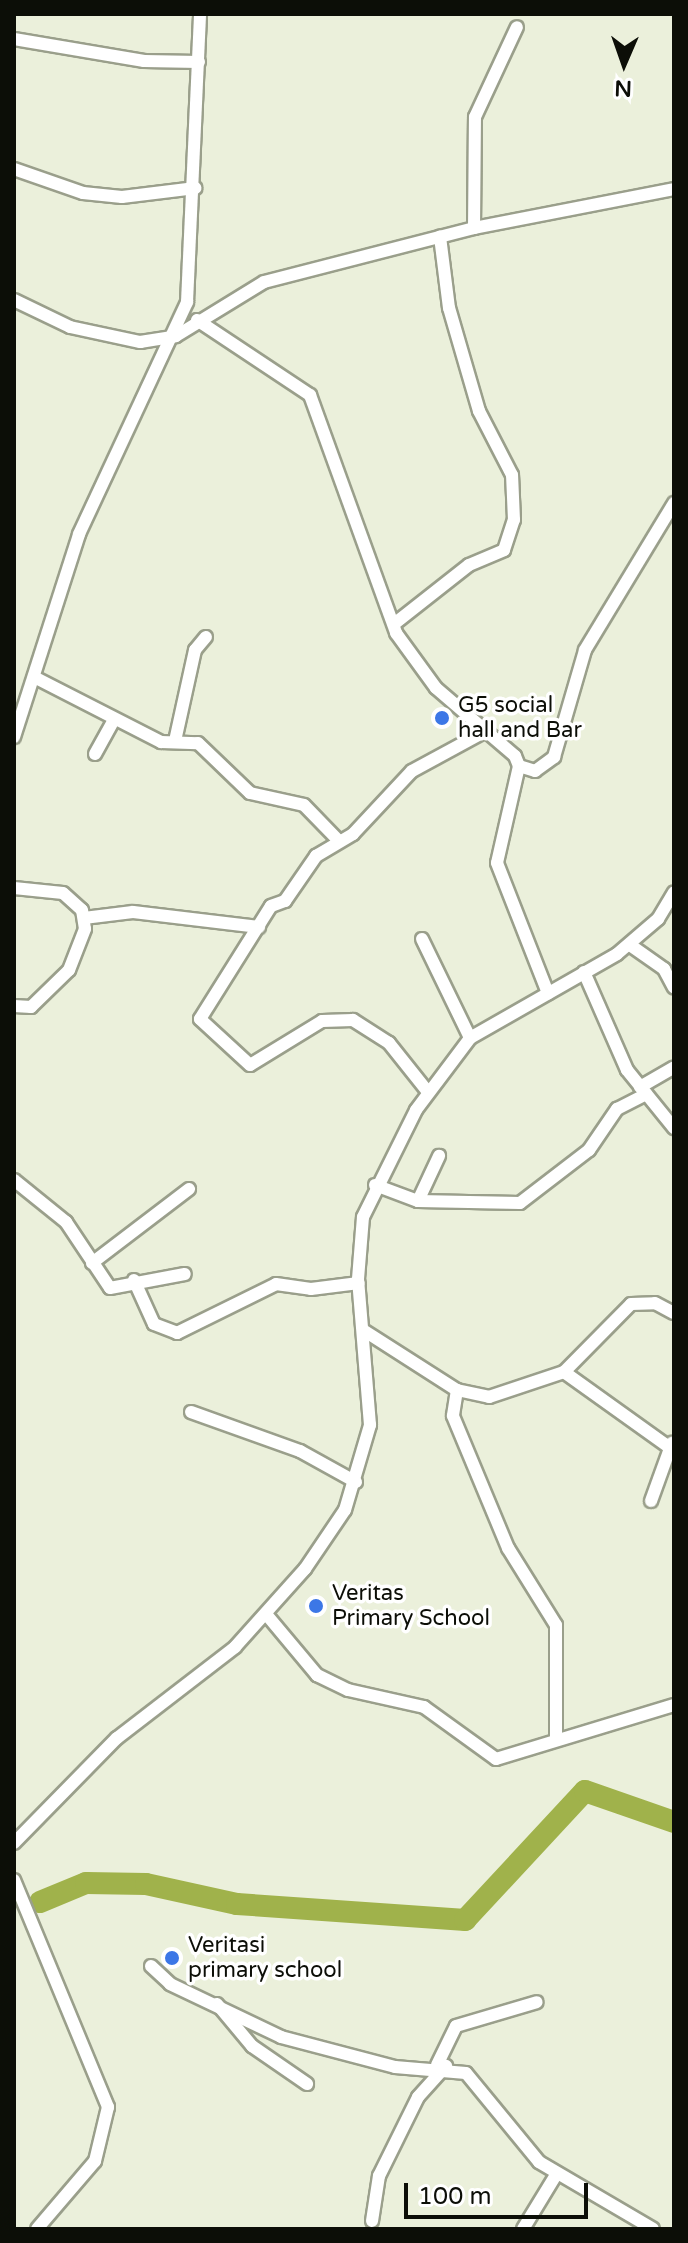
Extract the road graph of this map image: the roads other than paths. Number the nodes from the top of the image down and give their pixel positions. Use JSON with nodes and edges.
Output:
{"nodes":[{"id":1,"x":200,"y":14,"type":"edge"},
{"id":2,"x":517,"y":27,"type":"dead end"},
{"id":3,"x":14,"y":39,"type":"edge"},
{"id":4,"x":199,"y":62,"type":"junction"},
{"id":5,"x":14,"y":169,"type":"edge"},
{"id":6,"x":195,"y":188,"type":"junction"},
{"id":7,"x":674,"y":189,"type":"edge"},
{"id":8,"x":474,"y":228,"type":"junction"},
{"id":9,"x":440,"y":237,"type":"junction"},
{"id":10,"x":14,"y":300,"type":"edge"},
{"id":11,"x":197,"y":320,"type":"junction"},
{"id":12,"x":176,"y":336,"type":"junction"},
{"id":13,"x":674,"y":503,"type":"edge"},
{"id":14,"x":660,"y":527,"type":"junction"},
{"id":15,"x":674,"y":531,"type":"edge"},
{"id":16,"x":394,"y":624,"type":"junction"},
{"id":17,"x":206,"y":637,"type":"dead end"},
{"id":18,"x":34,"y":677,"type":"junction"},
{"id":19,"x":114,"y":720,"type":"junction"},
{"id":20,"x":482,"y":733,"type":"junction"},
{"id":21,"x":14,"y":737,"type":"edge"},
{"id":22,"x":175,"y":741,"type":"junction"},
{"id":23,"x":95,"y":754,"type":"dead end"},
{"id":24,"x":519,"y":766,"type":"junction"},
{"id":25,"x":339,"y":841,"type":"junction"},
{"id":26,"x":14,"y":888,"type":"edge"},
{"id":27,"x":674,"y":892,"type":"edge"},
{"id":28,"x":84,"y":918,"type":"junction"},
{"id":29,"x":259,"y":927,"type":"junction"},
{"id":30,"x":422,"y":939,"type":"dead end"},
{"id":31,"x":630,"y":945,"type":"junction"},
{"id":32,"x":584,"y":972,"type":"junction"},
{"id":33,"x":672,"y":981,"type":"edge"},
{"id":34,"x":548,"y":993,"type":"junction"},
{"id":35,"x":14,"y":1006,"type":"edge"},
{"id":36,"x":470,"y":1038,"type":"junction"},
{"id":37,"x":674,"y":1067,"type":"edge"},
{"id":38,"x":643,"y":1090,"type":"junction"},
{"id":39,"x":428,"y":1092,"type":"junction"},
{"id":40,"x":674,"y":1128,"type":"edge"},
{"id":41,"x":439,"y":1156,"type":"dead end"},
{"id":42,"x":14,"y":1180,"type":"edge"},
{"id":43,"x":375,"y":1185,"type":"junction"},
{"id":44,"x":189,"y":1189,"type":"dead end"},
{"id":45,"x":418,"y":1201,"type":"junction"},
{"id":46,"x":92,"y":1263,"type":"junction"},
{"id":47,"x":185,"y":1274,"type":"dead end"},
{"id":48,"x":134,"y":1280,"type":"junction"},
{"id":49,"x":359,"y":1283,"type":"junction"},
{"id":50,"x":674,"y":1313,"type":"edge"},
{"id":51,"x":363,"y":1330,"type":"junction"},
{"id":52,"x":564,"y":1372,"type":"junction"},
{"id":53,"x":457,"y":1390,"type":"junction"},
{"id":54,"x":191,"y":1412,"type":"dead end"},
{"id":55,"x":672,"y":1445,"type":"edge"},
{"id":56,"x":356,"y":1482,"type":"junction"},
{"id":57,"x":651,"y":1501,"type":"dead end"},
{"id":58,"x":266,"y":1614,"type":"junction"},
{"id":59,"x":674,"y":1705,"type":"edge"},
{"id":60,"x":556,"y":1739,"type":"junction"},
{"id":61,"x":14,"y":1843,"type":"edge"},
{"id":62,"x":14,"y":1880,"type":"edge"},
{"id":63,"x":151,"y":1966,"type":"dead end"},
{"id":64,"x":537,"y":2002,"type":"dead end"},
{"id":65,"x":217,"y":2004,"type":"junction"},
{"id":66,"x":442,"y":2065,"type":"junction"},
{"id":67,"x":307,"y":2084,"type":"dead end"},
{"id":68,"x":556,"y":2175,"type":"junction"},
{"id":69,"x":372,"y":2221,"type":"dead end"},
{"id":70,"x":37,"y":2229,"type":"edge"},
{"id":71,"x":523,"y":2229,"type":"edge"},
{"id":72,"x":653,"y":2229,"type":"edge"}],
"edges":[{"from":1,"to":4,"type":"street"},
{"from":2,"to":8,"type":"street"},
{"from":3,"to":4,"type":"street"},
{"from":4,"to":6,"type":"street"},
{"from":5,"to":6,"type":"street"},
{"from":6,"to":12,"type":"street"},
{"from":7,"to":8,"type":"street"},
{"from":8,"to":9,"type":"street"},
{"from":9,"to":11,"type":"street"},
{"from":9,"to":16,"type":"street"},
{"from":10,"to":12,"type":"street"},
{"from":11,"to":12,"type":"street"},
{"from":11,"to":16,"type":"street"},
{"from":12,"to":18,"type":"street"},
{"from":13,"to":14,"type":"street"},
{"from":14,"to":15,"type":"street"},
{"from":14,"to":24,"type":"street"},
{"from":16,"to":20,"type":"street"},
{"from":17,"to":22,"type":"street"},
{"from":18,"to":19,"type":"street"},
{"from":18,"to":21,"type":"street"},
{"from":19,"to":22,"type":"street"},
{"from":19,"to":23,"type":"street"},
{"from":20,"to":24,"type":"street"},
{"from":20,"to":25,"type":"street"},
{"from":22,"to":25,"type":"street"},
{"from":24,"to":34,"type":"street"},
{"from":25,"to":29,"type":"street"},
{"from":26,"to":28,"type":"street"},
{"from":27,"to":31,"type":"street"},
{"from":28,"to":29,"type":"street"},
{"from":28,"to":35,"type":"street"},
{"from":29,"to":39,"type":"street"},
{"from":30,"to":36,"type":"street"},
{"from":31,"to":32,"type":"street"},
{"from":31,"to":33,"type":"street"},
{"from":32,"to":34,"type":"street"},
{"from":32,"to":38,"type":"street"},
{"from":34,"to":36,"type":"street"},
{"from":36,"to":39,"type":"street"},
{"from":37,"to":38,"type":"street"},
{"from":38,"to":40,"type":"street"},
{"from":38,"to":45,"type":"street"},
{"from":39,"to":43,"type":"street"},
{"from":41,"to":45,"type":"street"},
{"from":42,"to":46,"type":"street"},
{"from":43,"to":45,"type":"street"},
{"from":43,"to":49,"type":"street"},
{"from":44,"to":46,"type":"street"},
{"from":46,"to":48,"type":"street"},
{"from":47,"to":48,"type":"street"},
{"from":48,"to":49,"type":"street"},
{"from":49,"to":51,"type":"street"},
{"from":50,"to":52,"type":"street"},
{"from":51,"to":53,"type":"street"},
{"from":51,"to":56,"type":"street"},
{"from":52,"to":53,"type":"street"},
{"from":52,"to":55,"type":"street"},
{"from":53,"to":60,"type":"street"},
{"from":54,"to":56,"type":"street"},
{"from":55,"to":57,"type":"street"},
{"from":56,"to":58,"type":"street"},
{"from":58,"to":60,"type":"street"},
{"from":58,"to":61,"type":"street"},
{"from":59,"to":60,"type":"street"},
{"from":62,"to":70,"type":"street"},
{"from":63,"to":65,"type":"street"},
{"from":64,"to":66,"type":"street"},
{"from":65,"to":66,"type":"street"},
{"from":65,"to":67,"type":"street"},
{"from":66,"to":68,"type":"street"},
{"from":66,"to":69,"type":"street"},
{"from":68,"to":71,"type":"street"},
{"from":68,"to":72,"type":"street"}]}
